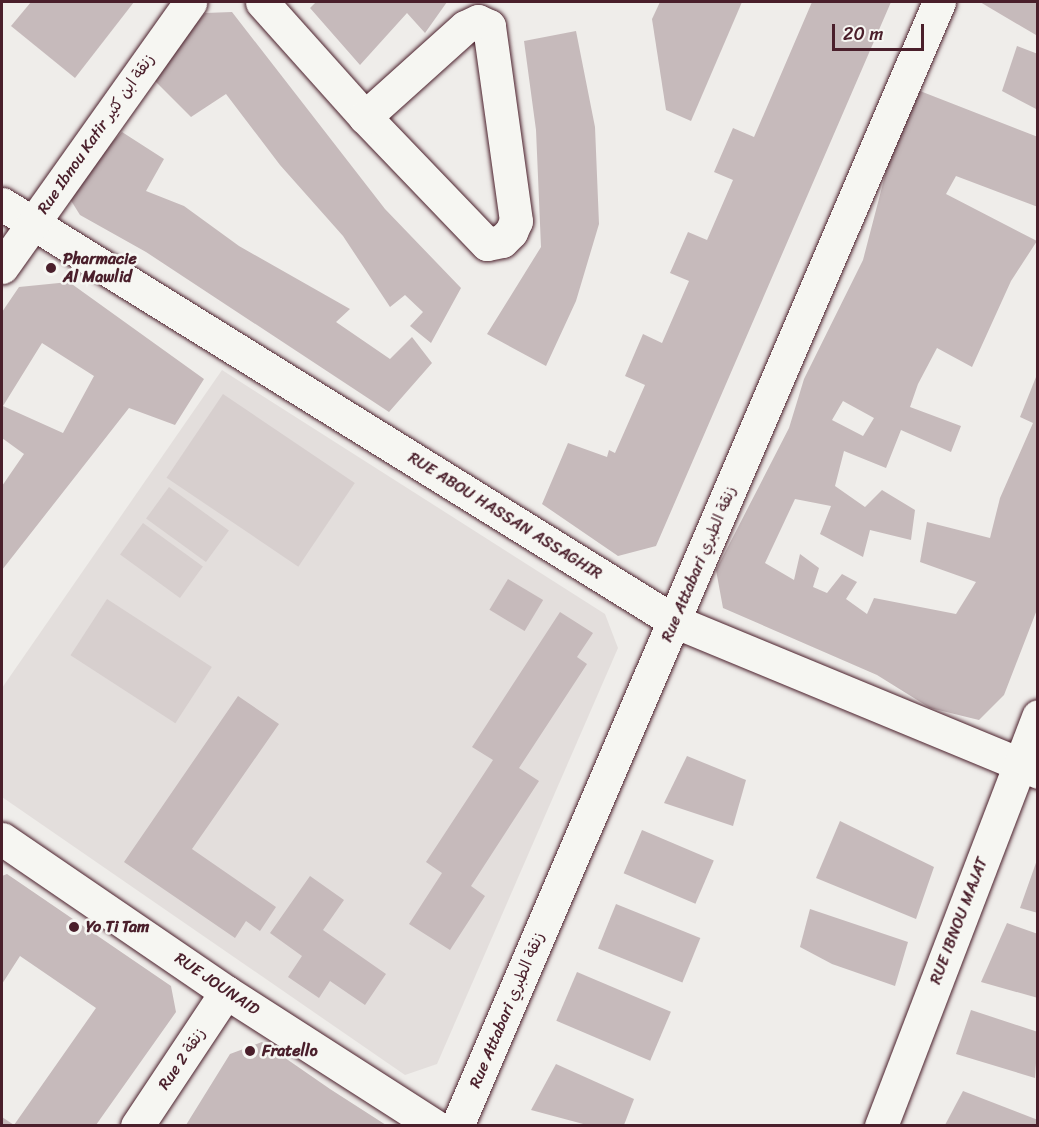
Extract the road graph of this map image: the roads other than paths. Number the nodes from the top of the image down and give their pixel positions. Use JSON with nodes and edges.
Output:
{"nodes":[{"id":1,"x":190,"y":2,"type":"edge"},
{"id":2,"x":262,"y":2,"type":"edge"},
{"id":3,"x":939,"y":2,"type":"edge"},
{"id":4,"x":365,"y":117,"type":"junction"},
{"id":5,"x":2,"y":204,"type":"edge"},
{"id":6,"x":33,"y":223,"type":"junction"},
{"id":7,"x":2,"y":267,"type":"edge"},
{"id":8,"x":674,"y":621,"type":"junction"},
{"id":9,"x":1038,"y":716,"type":"edge"},
{"id":10,"x":1028,"y":768,"type":"edge"},
{"id":11,"x":2,"y":839,"type":"edge"},
{"id":12,"x":226,"y":992,"type":"junction"},
{"id":13,"x":137,"y":1125,"type":"edge"},
{"id":14,"x":435,"y":1125,"type":"edge"},
{"id":15,"x":457,"y":1125,"type":"edge"},
{"id":16,"x":881,"y":1125,"type":"edge"}],
"edges":[{"from":1,"to":6,"type":"street","name":"Rue Ibnou Katir زنقة ابن كثير"},
{"from":2,"to":4,"type":"street"},
{"from":3,"to":8,"type":"street","name":"Rue Attabari زنقة الطبري"},
{"from":4,"to":4,"type":"street"},
{"from":5,"to":6,"type":"street","name":"RUE ABOU HASSAN ASSAGHIR"},
{"from":6,"to":7,"type":"street","name":"Rue Ibnou Katir زنقة ابن كثير"},
{"from":6,"to":8,"type":"street","name":"RUE ABOU HASSAN ASSAGHIR"},
{"from":8,"to":10,"type":"street","name":"RUE ABOU HASSAN ASSAGHIR"},
{"from":8,"to":15,"type":"street","name":"Rue Attabari زنقة الطبري"},
{"from":9,"to":10,"type":"street","name":"RUE IBNOU MAJAT"},
{"from":10,"to":16,"type":"street","name":"RUE IBNOU MAJAT"},
{"from":11,"to":12,"type":"street","name":"RUE JOUNAID"},
{"from":12,"to":13,"type":"street","name":"Rue 2 زنقة"},
{"from":12,"to":14,"type":"street","name":"RUE JOUNAID"}]}
